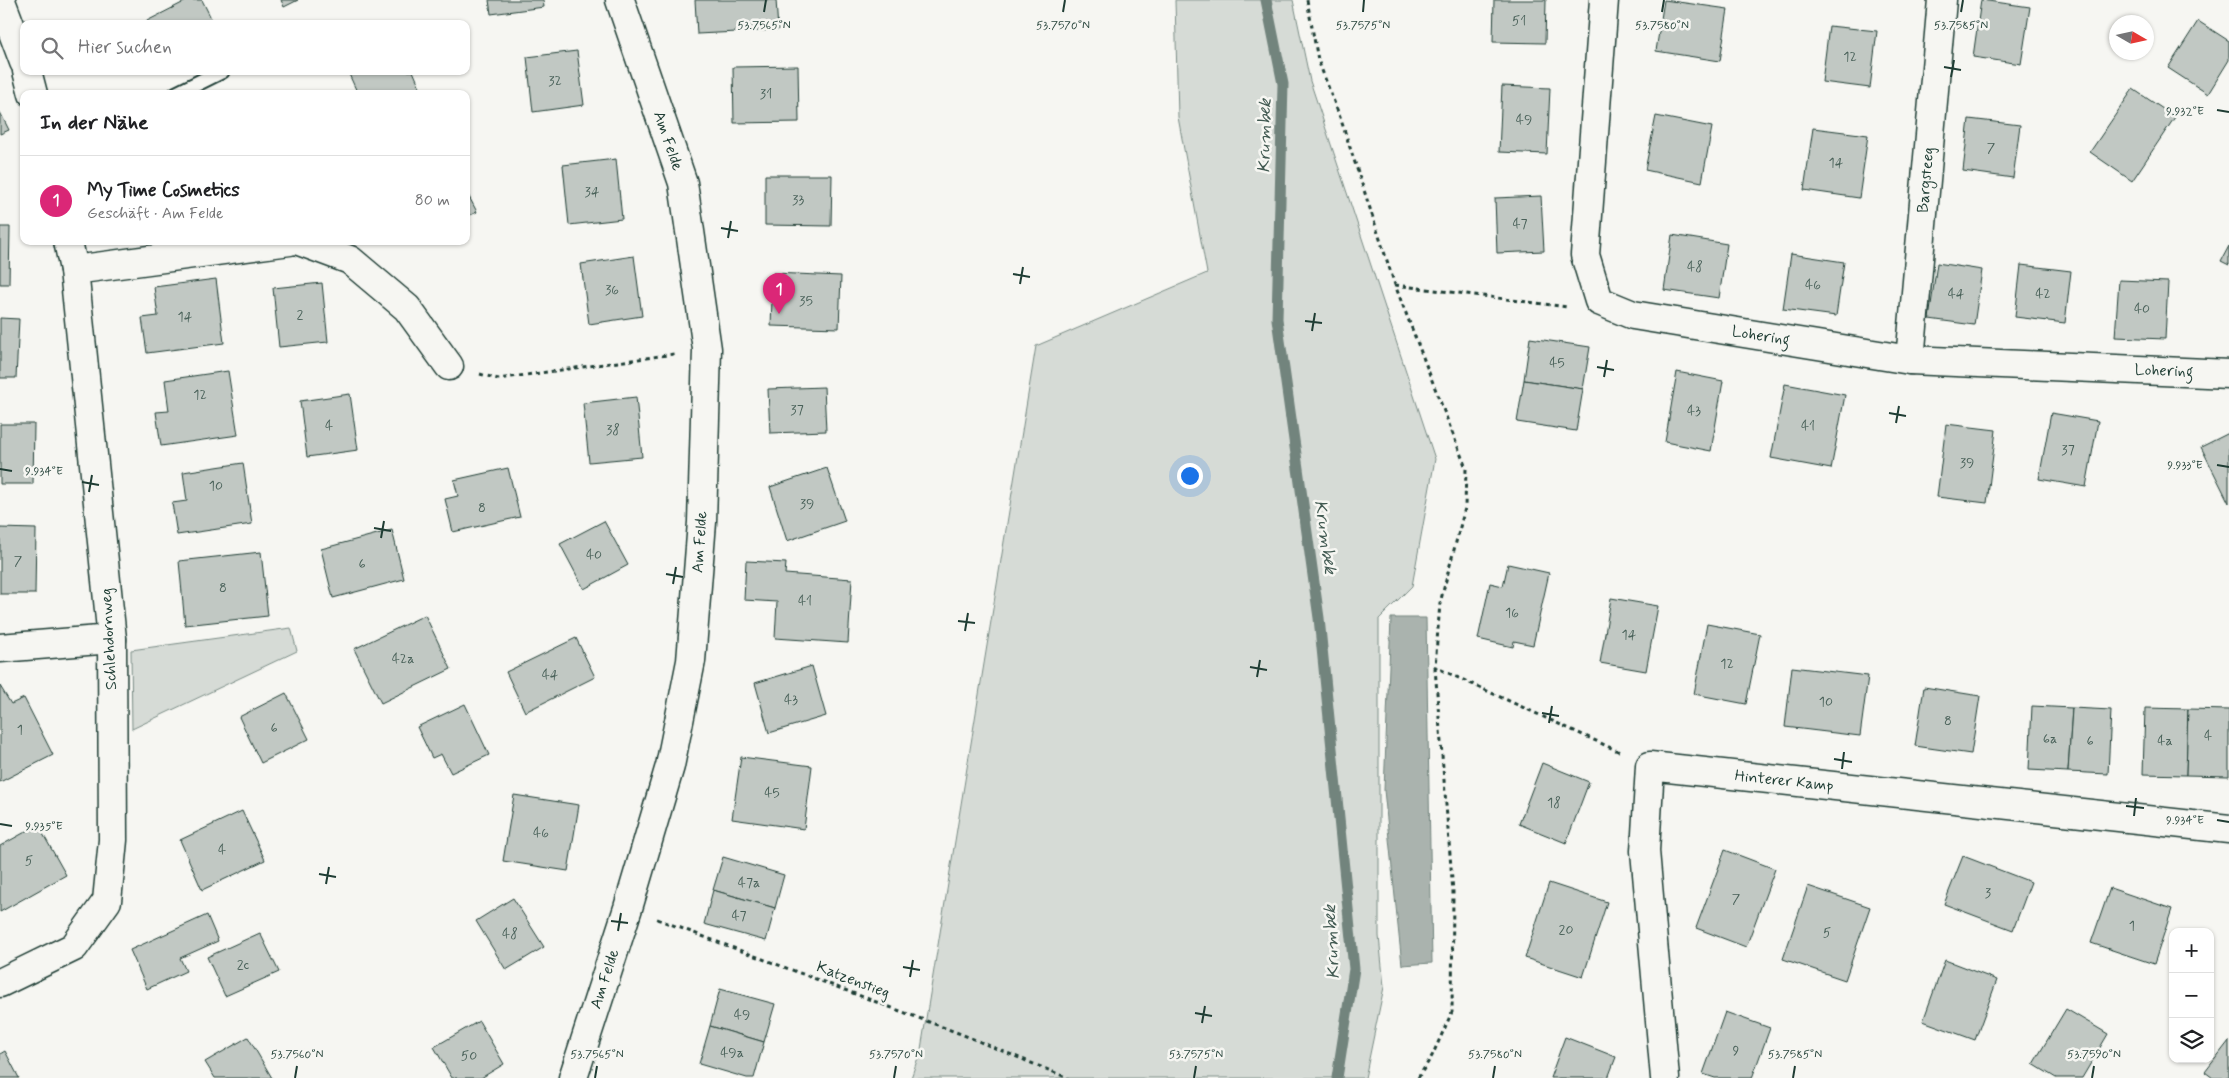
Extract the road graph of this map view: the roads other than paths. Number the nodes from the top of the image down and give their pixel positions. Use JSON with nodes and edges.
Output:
{"nodes":[{"id":1,"x":620,"y":0,"type":"edge"},
{"id":2,"x":1604,"y":0,"type":"edge"},
{"id":3,"x":1942,"y":0,"type":"edge"},
{"id":4,"x":1,"y":1,"type":"edge"},
{"id":5,"x":20,"y":51,"type":"edge"},
{"id":6,"x":28,"y":75,"type":"edge"},
{"id":7,"x":214,"y":75,"type":"edge"},
{"id":8,"x":32,"y":90,"type":"edge"},
{"id":9,"x":184,"y":90,"type":"edge"},
{"id":10,"x":69,"y":245,"type":"edge"},
{"id":11,"x":260,"y":245,"type":"edge"},
{"id":12,"x":310,"y":245,"type":"edge"},
{"id":13,"x":74,"y":270,"type":"junction"},
{"id":14,"x":1910,"y":360,"type":"junction"},
{"id":15,"x":449,"y":366,"type":"road end"},
{"id":16,"x":2229,"y":374,"type":"edge"},
{"id":17,"x":112,"y":640,"type":"junction"},
{"id":18,"x":0,"y":648,"type":"edge"},
{"id":19,"x":2229,"y":829,"type":"edge"},
{"id":20,"x":0,"y":983,"type":"edge"},
{"id":21,"x":573,"y":1078,"type":"edge"},
{"id":22,"x":1665,"y":1078,"type":"edge"}],
"edges":[{"from":1,"to":21,"type":"street","name":"Am Felde"},
{"from":2,"to":14,"type":"street","name":"Lohering"},
{"from":3,"to":14,"type":"street","name":"Bargsteeg"},
{"from":4,"to":5,"type":"street"},
{"from":6,"to":8,"type":"street"},
{"from":7,"to":9,"type":"lane"},
{"from":10,"to":13,"type":"street","name":"Schlehdornweg"},
{"from":11,"to":13,"type":"street"},
{"from":12,"to":15,"type":"street"},
{"from":13,"to":17,"type":"street","name":"Schlehdornweg"},
{"from":14,"to":16,"type":"street","name":"Lohering"},
{"from":17,"to":18,"type":"street"},
{"from":17,"to":20,"type":"street","name":"Schlehdornweg"},
{"from":19,"to":22,"type":"street","name":"Hinterer Kamp"}]}
